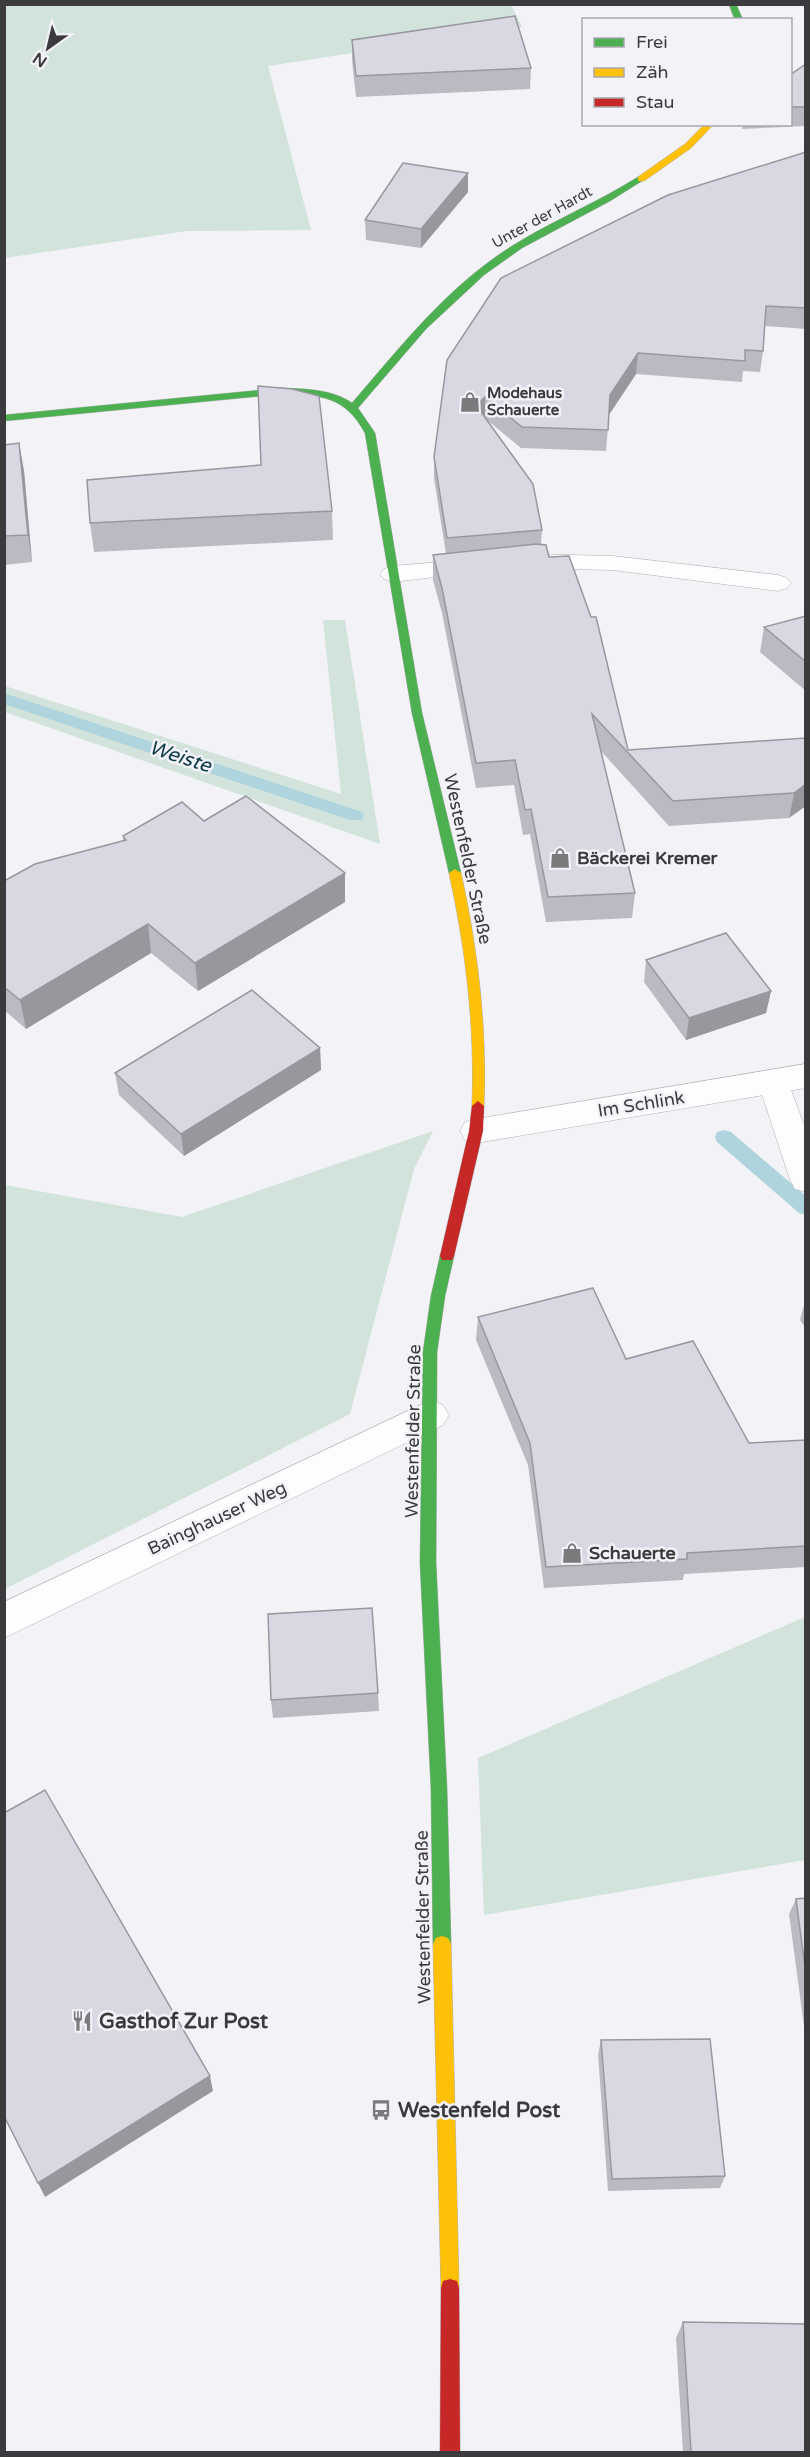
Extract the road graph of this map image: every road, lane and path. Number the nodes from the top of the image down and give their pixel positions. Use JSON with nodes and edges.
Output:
{"nodes":[{"id":1,"x":732,"y":4,"type":"edge"},
{"id":2,"x":738,"y":18,"type":"edge"},
{"id":3,"x":708,"y":126,"type":"edge"},
{"id":4,"x":354,"y":406,"type":"junction"},
{"id":5,"x":4,"y":418,"type":"edge"},
{"id":6,"x":393,"y":574,"type":"junction"},
{"id":7,"x":778,"y":583,"type":"dead end"},
{"id":8,"x":806,"y":1076,"type":"edge"},
{"id":9,"x":774,"y":1082,"type":"junction"},
{"id":10,"x":476,"y":1131,"type":"junction"},
{"id":11,"x":806,"y":1180,"type":"edge"},
{"id":12,"x":431,"y":1415,"type":"junction"},
{"id":13,"x":4,"y":1621,"type":"edge"},
{"id":14,"x":450,"y":2452,"type":"edge"}],
"edges":[{"from":1,"to":2,"type":"main road"},
{"from":3,"to":4,"type":"main road","name":"Unter der Hardt"},
{"from":4,"to":5,"type":"main road"},
{"from":4,"to":6,"type":"main road","name":"Westenfelder Straße"},
{"from":6,"to":7,"type":"street"},
{"from":6,"to":10,"type":"main road","name":"Westenfelder Straße"},
{"from":8,"to":9,"type":"street","name":"Im Schlink"},
{"from":9,"to":10,"type":"street","name":"Im Schlink"},
{"from":9,"to":11,"type":"street"},
{"from":10,"to":12,"type":"main road","name":"Westenfelder Straße"},
{"from":12,"to":13,"type":"street","name":"Bainghauser Weg"},
{"from":12,"to":14,"type":"main road","name":"Westenfelder Straße"}]}
